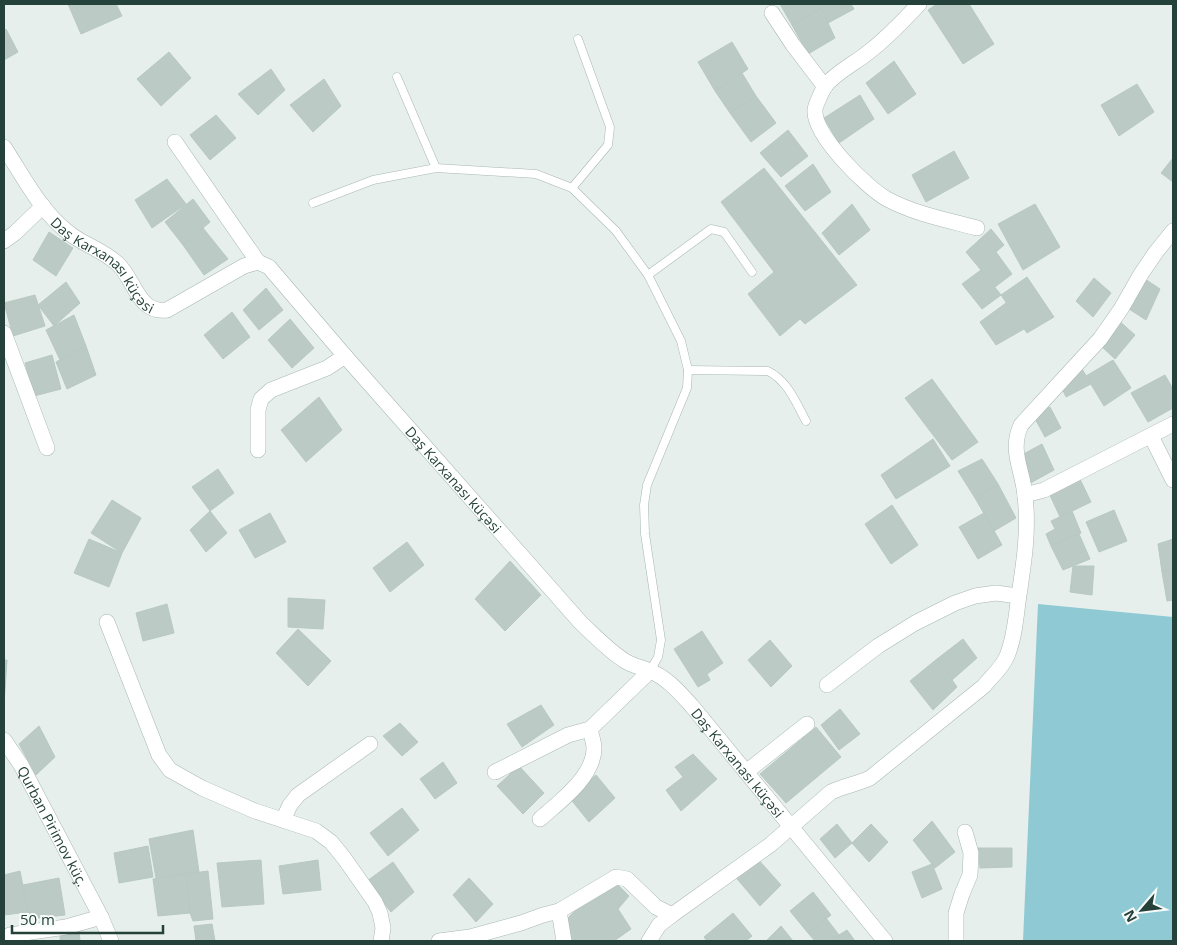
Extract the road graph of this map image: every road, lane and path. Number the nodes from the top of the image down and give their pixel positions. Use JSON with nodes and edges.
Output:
{"nodes":[{"id":1,"x":920,"y":4,"type":"edge"},
{"id":2,"x":772,"y":13,"type":"dead end"},
{"id":3,"x":578,"y":39,"type":"dead end"},
{"id":4,"x":397,"y":77,"type":"dead end"},
{"id":5,"x":824,"y":87,"type":"junction"},
{"id":6,"x":175,"y":142,"type":"dead end"},
{"id":7,"x":4,"y":147,"type":"edge"},
{"id":8,"x":436,"y":168,"type":"junction"},
{"id":9,"x":572,"y":188,"type":"junction"},
{"id":10,"x":312,"y":202,"type":"dead end"},
{"id":11,"x":43,"y":206,"type":"junction"},
{"id":12,"x":977,"y":228,"type":"dead end"},
{"id":13,"x":1173,"y":231,"type":"edge"},
{"id":14,"x":4,"y":241,"type":"edge"},
{"id":15,"x":258,"y":262,"type":"junction"},
{"id":16,"x":752,"y":272,"type":"dead end"},
{"id":17,"x":648,"y":275,"type":"junction"},
{"id":18,"x":4,"y":334,"type":"edge"},
{"id":19,"x":345,"y":356,"type":"junction"},
{"id":20,"x":688,"y":370,"type":"junction"},
{"id":21,"x":806,"y":421,"type":"dead end"},
{"id":22,"x":1173,"y":424,"type":"edge"},
{"id":23,"x":1151,"y":436,"type":"junction"},
{"id":24,"x":47,"y":448,"type":"dead end"},
{"id":25,"x":258,"y":450,"type":"dead end"},
{"id":26,"x":1173,"y":480,"type":"edge"},
{"id":27,"x":1025,"y":495,"type":"junction"},
{"id":28,"x":1018,"y":596,"type":"junction"},
{"id":29,"x":107,"y":622,"type":"dead end"},
{"id":30,"x":650,"y":671,"type":"junction"},
{"id":31,"x":828,"y":685,"type":"dead end"},
{"id":32,"x":807,"y":724,"type":"dead end"},
{"id":33,"x":590,"y":729,"type":"junction"},
{"id":34,"x":4,"y":740,"type":"edge"},
{"id":35,"x":370,"y":744,"type":"dead end"},
{"id":36,"x":495,"y":772,"type":"dead end"},
{"id":37,"x":746,"y":772,"type":"junction"},
{"id":38,"x":540,"y":819,"type":"dead end"},
{"id":39,"x":283,"y":820,"type":"junction"},
{"id":40,"x":792,"y":826,"type":"junction"},
{"id":41,"x":965,"y":832,"type":"dead end"},
{"id":42,"x":559,"y":911,"type":"junction"},
{"id":43,"x":672,"y":916,"type":"junction"},
{"id":44,"x":101,"y":917,"type":"junction"},
{"id":45,"x":4,"y":939,"type":"edge"},
{"id":46,"x":111,"y":941,"type":"edge"},
{"id":47,"x":381,"y":941,"type":"edge"},
{"id":48,"x":440,"y":941,"type":"edge"},
{"id":49,"x":564,"y":941,"type":"edge"},
{"id":50,"x":649,"y":941,"type":"edge"},
{"id":51,"x":885,"y":941,"type":"edge"},
{"id":52,"x":956,"y":941,"type":"edge"}],
"edges":[{"from":1,"to":5,"type":"street"},
{"from":2,"to":5,"type":"street"},
{"from":3,"to":9,"type":"lane"},
{"from":4,"to":8,"type":"lane"},
{"from":5,"to":12,"type":"street"},
{"from":6,"to":15,"type":"street"},
{"from":7,"to":11,"type":"street","name":"Daş Karxanası küçəsi"},
{"from":8,"to":9,"type":"lane"},
{"from":8,"to":10,"type":"lane"},
{"from":9,"to":17,"type":"lane"},
{"from":11,"to":14,"type":"street"},
{"from":11,"to":15,"type":"street","name":"Daş Karxanası küçəsi"},
{"from":13,"to":27,"type":"street"},
{"from":15,"to":19,"type":"street","name":"Daş Karxanası küçəsi"},
{"from":16,"to":17,"type":"lane"},
{"from":17,"to":20,"type":"lane"},
{"from":18,"to":24,"type":"street"},
{"from":19,"to":25,"type":"street"},
{"from":19,"to":30,"type":"street","name":"Daş Karxanası küçəsi"},
{"from":20,"to":21,"type":"lane"},
{"from":20,"to":30,"type":"lane"},
{"from":22,"to":23,"type":"street"},
{"from":23,"to":26,"type":"street"},
{"from":23,"to":27,"type":"street"},
{"from":27,"to":28,"type":"street"},
{"from":28,"to":31,"type":"street"},
{"from":28,"to":40,"type":"street"},
{"from":29,"to":39,"type":"street"},
{"from":30,"to":33,"type":"street"},
{"from":30,"to":37,"type":"street","name":"Daş Karxanası küçəsi"},
{"from":32,"to":37,"type":"street"},
{"from":33,"to":36,"type":"street"},
{"from":33,"to":38,"type":"street"},
{"from":34,"to":44,"type":"street","name":"Qurban Pirimov küç."},
{"from":35,"to":39,"type":"street"},
{"from":37,"to":40,"type":"street","name":"Daş Karxanası küçəsi"},
{"from":39,"to":47,"type":"street"},
{"from":40,"to":43,"type":"street"},
{"from":40,"to":51,"type":"street","name":"Daş Karxanası küçəsi"},
{"from":41,"to":52,"type":"street"},
{"from":42,"to":43,"type":"street"},
{"from":42,"to":48,"type":"street"},
{"from":42,"to":49,"type":"street"},
{"from":43,"to":50,"type":"street"},
{"from":44,"to":45,"type":"street"},
{"from":44,"to":46,"type":"street","name":"Qurban Pirimov küç."}]}
